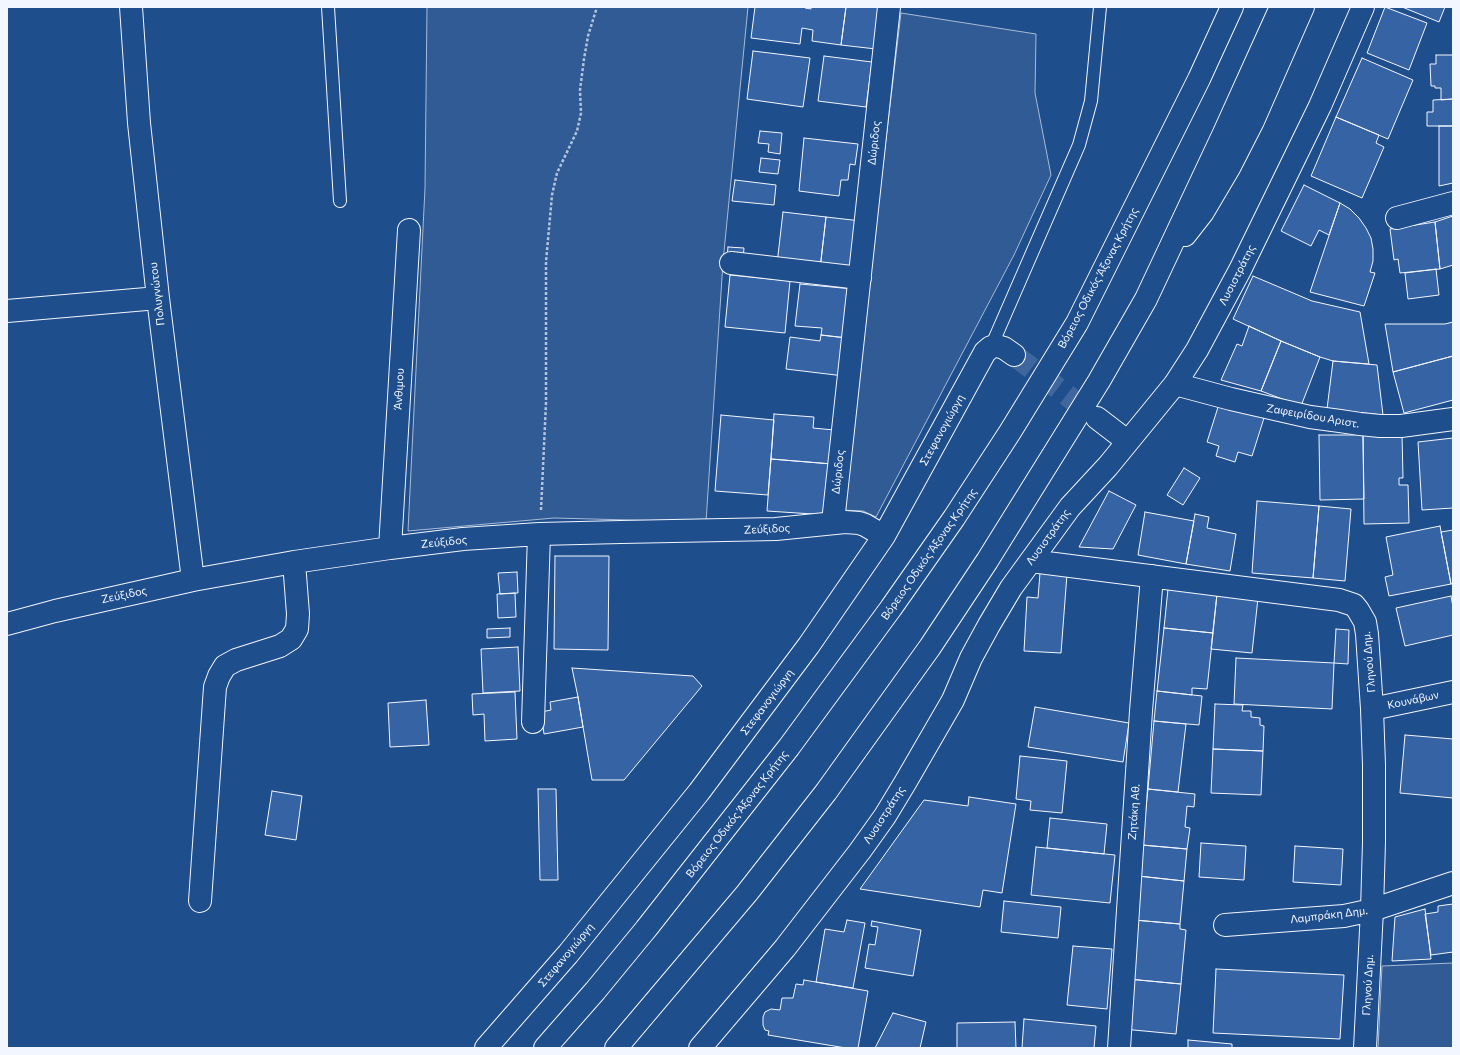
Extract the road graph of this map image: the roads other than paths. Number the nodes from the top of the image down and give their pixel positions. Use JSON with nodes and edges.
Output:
{"nodes":[{"id":1,"x":131,"y":7,"type":"edge"},
{"id":2,"x":328,"y":7,"type":"edge"},
{"id":3,"x":889,"y":7,"type":"edge"},
{"id":4,"x":1100,"y":7,"type":"edge"},
{"id":5,"x":1226,"y":7,"type":"edge"},
{"id":6,"x":1232,"y":7,"type":"edge"},
{"id":7,"x":1281,"y":7,"type":"edge"},
{"id":8,"x":1303,"y":7,"type":"edge"},
{"id":9,"x":1363,"y":7,"type":"edge"},
{"id":10,"x":1216,"y":45,"type":"junction"},
{"id":11,"x":340,"y":201,"type":"dead end"},
{"id":12,"x":1453,"y":203,"type":"edge"},
{"id":13,"x":1398,"y":218,"type":"dead end"},
{"id":14,"x":408,"y":230,"type":"dead end"},
{"id":15,"x":1167,"y":253,"type":"junction"},
{"id":16,"x":730,"y":263,"type":"dead end"},
{"id":17,"x":860,"y":278,"type":"junction"},
{"id":18,"x":158,"y":298,"type":"junction"},
{"id":19,"x":7,"y":311,"type":"edge"},
{"id":20,"x":991,"y":347,"type":"junction"},
{"id":21,"x":1014,"y":355,"type":"tunnel mouth"},
{"id":22,"x":1175,"y":384,"type":"junction"},
{"id":23,"x":1097,"y":418,"type":"tunnel mouth"},
{"id":24,"x":1453,"y":419,"type":"edge"},
{"id":25,"x":1127,"y":441,"type":"junction"},
{"id":26,"x":833,"y":522,"type":"junction"},
{"id":27,"x":539,"y":534,"type":"junction"},
{"id":28,"x":884,"y":536,"type":"junction"},
{"id":29,"x":390,"y":548,"type":"junction"},
{"id":30,"x":1031,"y":560,"type":"junction"},
{"id":31,"x":294,"y":562,"type":"junction"},
{"id":32,"x":1152,"y":576,"type":"junction"},
{"id":33,"x":193,"y":580,"type":"junction"},
{"id":34,"x":7,"y":624,"type":"edge"},
{"id":35,"x":1453,"y":692,"type":"edge"},
{"id":36,"x":1372,"y":709,"type":"junction"},
{"id":37,"x":533,"y":722,"type":"dead end"},
{"id":38,"x":1453,"y":883,"type":"edge"},
{"id":39,"x":200,"y":901,"type":"dead end"},
{"id":40,"x":1372,"y":910,"type":"junction"},
{"id":41,"x":1226,"y":925,"type":"dead end"},
{"id":42,"x":486,"y":1048,"type":"edge"},
{"id":43,"x":545,"y":1048,"type":"edge"},
{"id":44,"x":616,"y":1048,"type":"edge"},
{"id":45,"x":700,"y":1048,"type":"edge"},
{"id":46,"x":1119,"y":1048,"type":"edge"},
{"id":47,"x":1365,"y":1048,"type":"edge"}],
"edges":[{"from":1,"to":18,"type":"main road","name":"Πολυγνώτου"},
{"from":2,"to":11,"type":"lane"},
{"from":3,"to":17,"type":"main road","name":"Δώριδος"},
{"from":4,"to":20,"type":"lane"},
{"from":5,"to":10,"type":"main road"},
{"from":6,"to":10,"type":"main road","name":"Βόρειος Οδικός Άξονας Κρήτης"},
{"from":7,"to":15,"type":"main road"},
{"from":8,"to":15,"type":"main road"},
{"from":9,"to":22,"type":"main road","name":"Λυσιστράτης"},
{"from":10,"to":43,"type":"main road","name":"Βόρειος Οδικός Άξονας Κρήτης"},
{"from":12,"to":13,"type":"main road"},
{"from":14,"to":29,"type":"main road","name":"Άνθιμου"},
{"from":15,"to":44,"type":"main road"},
{"from":16,"to":17,"type":"main road"},
{"from":17,"to":26,"type":"main road","name":"Δώριδος"},
{"from":18,"to":19,"type":"main road"},
{"from":18,"to":33,"type":"main road","name":"Πολυγνώτου"},
{"from":20,"to":21,"type":"main road"},
{"from":20,"to":28,"type":"main road","name":"Στεφανογιώργη"},
{"from":22,"to":24,"type":"main road","name":"Ζαφειρίδου Αριστ."},
{"from":22,"to":25,"type":"main road","name":"Λυσιστράτης"},
{"from":23,"to":25,"type":"main road"},
{"from":25,"to":30,"type":"main road","name":"Λυσιστράτης"},
{"from":26,"to":27,"type":"main road","name":"Ζεύξιδος"},
{"from":26,"to":28,"type":"main road","name":"Ζεύξιδος"},
{"from":27,"to":29,"type":"main road","name":"Ζεύξιδος"},
{"from":27,"to":37,"type":"main road"},
{"from":28,"to":42,"type":"main road","name":"Στεφανογιώργη"},
{"from":29,"to":31,"type":"main road","name":"Ζεύξιδος"},
{"from":30,"to":32,"type":"main road","name":"Γληνού Δημ."},
{"from":30,"to":45,"type":"main road","name":"Λυσιστράτης"},
{"from":31,"to":33,"type":"main road","name":"Ζεύξιδος"},
{"from":31,"to":39,"type":"main road"},
{"from":32,"to":36,"type":"main road","name":"Γληνού Δημ."},
{"from":32,"to":46,"type":"main road","name":"Ζητάκη Αθ."},
{"from":33,"to":34,"type":"main road","name":"Ζεύξιδος"},
{"from":35,"to":36,"type":"main road","name":"Κουνάβων"},
{"from":36,"to":40,"type":"main road","name":"Γληνού Δημ."},
{"from":38,"to":40,"type":"main road","name":"Λαμπράκη Δημ."},
{"from":40,"to":41,"type":"main road","name":"Λαμπράκη Δημ."},
{"from":40,"to":47,"type":"main road","name":"Γληνού Δημ."}]}
